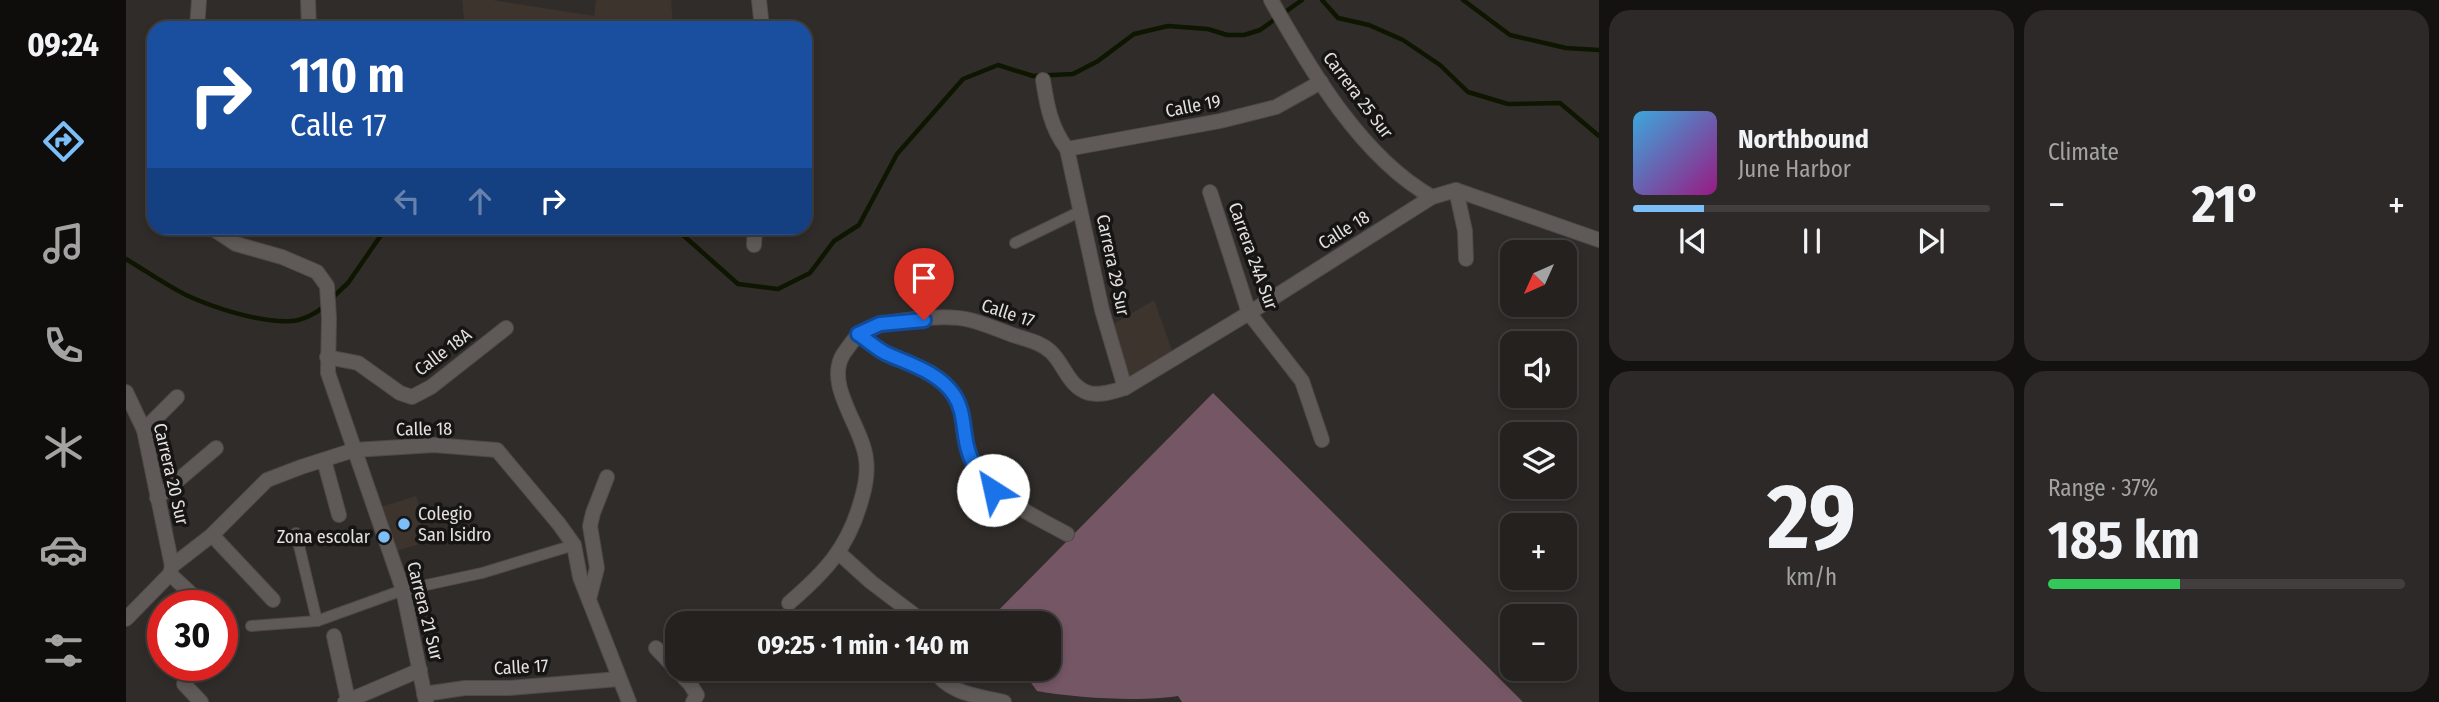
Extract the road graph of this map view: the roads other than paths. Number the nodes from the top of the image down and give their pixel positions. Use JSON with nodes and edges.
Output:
{"nodes":[{"id":1,"x":199,"y":0,"type":"edge"},
{"id":2,"x":308,"y":0,"type":"edge"},
{"id":3,"x":760,"y":0,"type":"edge"},
{"id":4,"x":1272,"y":2,"type":"edge"},
{"id":5,"x":198,"y":21,"type":"edge"},
{"id":6,"x":309,"y":21,"type":"edge"},
{"id":7,"x":762,"y":21,"type":"edge"},
{"id":8,"x":1043,"y":80,"type":"dead end"},
{"id":9,"x":1321,"y":82,"type":"junction"},
{"id":10,"x":1067,"y":149,"type":"junction"},
{"id":11,"x":1456,"y":190,"type":"junction"},
{"id":12,"x":1210,"y":192,"type":"dead end"},
{"id":13,"x":1432,"y":197,"type":"junction"},
{"id":14,"x":1081,"y":211,"type":"junction"},
{"id":15,"x":222,"y":235,"type":"edge"},
{"id":16,"x":755,"y":235,"type":"edge"},
{"id":17,"x":1593,"y":238,"type":"edge"},
{"id":18,"x":1015,"y":243,"type":"dead end"},
{"id":19,"x":754,"y":245,"type":"dead end"},
{"id":20,"x":1599,"y":252,"type":"edge"},
{"id":21,"x":1466,"y":259,"type":"dead end"},
{"id":22,"x":1249,"y":313,"type":"junction"},
{"id":23,"x":506,"y":328,"type":"dead end"},
{"id":24,"x":858,"y":334,"type":"junction"},
{"id":25,"x":327,"y":357,"type":"junction"},
{"id":26,"x":1125,"y":388,"type":"junction"},
{"id":27,"x":126,"y":392,"type":"edge"},
{"id":28,"x":177,"y":397,"type":"dead end"},
{"id":29,"x":144,"y":430,"type":"junction"},
{"id":30,"x":1321,"y":440,"type":"dead end"},
{"id":31,"x":216,"y":448,"type":"dead end"},
{"id":32,"x":354,"y":450,"type":"junction"},
{"id":33,"x":324,"y":460,"type":"junction"},
{"id":34,"x":607,"y":477,"type":"dead end"},
{"id":35,"x":157,"y":498,"type":"junction"},
{"id":36,"x":340,"y":515,"type":"dead end"},
{"id":37,"x":296,"y":533,"type":"dead end"},
{"id":38,"x":1067,"y":534,"type":"dead end"},
{"id":39,"x":212,"y":535,"type":"junction"},
{"id":40,"x":574,"y":545,"type":"junction"},
{"id":41,"x":839,"y":554,"type":"junction"},
{"id":42,"x":171,"y":570,"type":"junction"},
{"id":43,"x":189,"y":590,"type":"edge"},
{"id":44,"x":403,"y":590,"type":"junction"},
{"id":45,"x":589,"y":599,"type":"junction"},
{"id":46,"x":273,"y":600,"type":"dead end"},
{"id":47,"x":789,"y":603,"type":"dead end"},
{"id":48,"x":909,"y":611,"type":"edge"},
{"id":49,"x":126,"y":619,"type":"edge"},
{"id":50,"x":317,"y":621,"type":"junction"},
{"id":51,"x":251,"y":626,"type":"dead end"},
{"id":52,"x":334,"y":636,"type":"dead end"},
{"id":53,"x":656,"y":648,"type":"dead end"},
{"id":54,"x":419,"y":670,"type":"junction"},
{"id":55,"x":619,"y":679,"type":"junction"},
{"id":56,"x":945,"y":681,"type":"edge"},
{"id":57,"x":184,"y":684,"type":"dead end"},
{"id":58,"x":425,"y":698,"type":"edge"},
{"id":59,"x":695,"y":698,"type":"edge"},
{"id":60,"x":347,"y":701,"type":"edge"},
{"id":61,"x":201,"y":702,"type":"edge"},
{"id":62,"x":629,"y":702,"type":"edge"},
{"id":63,"x":1004,"y":702,"type":"edge"}],
"edges":[{"from":1,"to":5,"type":"street"},
{"from":2,"to":6,"type":"street"},
{"from":3,"to":7,"type":"street"},
{"from":4,"to":9,"type":"street","name":"Carrera 25 Sur"},
{"from":8,"to":10,"type":"street","name":"Carrera 29 Sur"},
{"from":9,"to":10,"type":"street","name":"Calle 19"},
{"from":9,"to":13,"type":"street","name":"Carrera 25 Sur"},
{"from":10,"to":14,"type":"street","name":"Carrera 29 Sur"},
{"from":11,"to":13,"type":"street","name":"Calle 18"},
{"from":11,"to":17,"type":"street"},
{"from":11,"to":21,"type":"street"},
{"from":12,"to":22,"type":"street","name":"Carrera 24A Sur"},
{"from":13,"to":22,"type":"street","name":"Calle 18"},
{"from":14,"to":18,"type":"street"},
{"from":14,"to":26,"type":"street","name":"Carrera 29 Sur"},
{"from":15,"to":25,"type":"street"},
{"from":16,"to":19,"type":"street"},
{"from":17,"to":20,"type":"street"},
{"from":22,"to":26,"type":"street","name":"Calle 18"},
{"from":22,"to":30,"type":"street","name":"Carrera 24A Sur"},
{"from":23,"to":25,"type":"street","name":"Calle 18A"},
{"from":24,"to":26,"type":"street","name":"Calle 17"},
{"from":24,"to":38,"type":"street"},
{"from":24,"to":41,"type":"street"},
{"from":25,"to":32,"type":"street"},
{"from":27,"to":29,"type":"street","name":"Carrera 20 Sur"},
{"from":28,"to":29,"type":"street"},
{"from":29,"to":35,"type":"street","name":"Carrera 20 Sur"},
{"from":31,"to":35,"type":"street"},
{"from":32,"to":33,"type":"street","name":"Calle 18"},
{"from":32,"to":40,"type":"street","name":"Calle 18"},
{"from":32,"to":44,"type":"street","name":"Carrera 21 Sur"},
{"from":33,"to":36,"type":"street"},
{"from":33,"to":39,"type":"street","name":"Calle 18"},
{"from":34,"to":45,"type":"street"},
{"from":35,"to":42,"type":"street","name":"Carrera 20 Sur"},
{"from":37,"to":50,"type":"street"},
{"from":39,"to":42,"type":"street","name":"Calle 18"},
{"from":39,"to":46,"type":"street"},
{"from":40,"to":44,"type":"street"},
{"from":40,"to":45,"type":"street","name":"Calle 18"},
{"from":41,"to":47,"type":"street"},
{"from":41,"to":48,"type":"street"},
{"from":42,"to":43,"type":"street"},
{"from":42,"to":49,"type":"street","name":"Calle 18"},
{"from":44,"to":50,"type":"street"},
{"from":44,"to":54,"type":"street","name":"Carrera 21 Sur"},
{"from":45,"to":55,"type":"street","name":"Calle 18"},
{"from":50,"to":51,"type":"street"},
{"from":52,"to":60,"type":"street"},
{"from":53,"to":59,"type":"street"},
{"from":54,"to":58,"type":"street","name":"Carrera 21 Sur"},
{"from":54,"to":60,"type":"street"},
{"from":55,"to":58,"type":"street","name":"Calle 17"},
{"from":55,"to":62,"type":"street","name":"Calle 18"},
{"from":56,"to":63,"type":"street"},
{"from":57,"to":61,"type":"street"}]}
